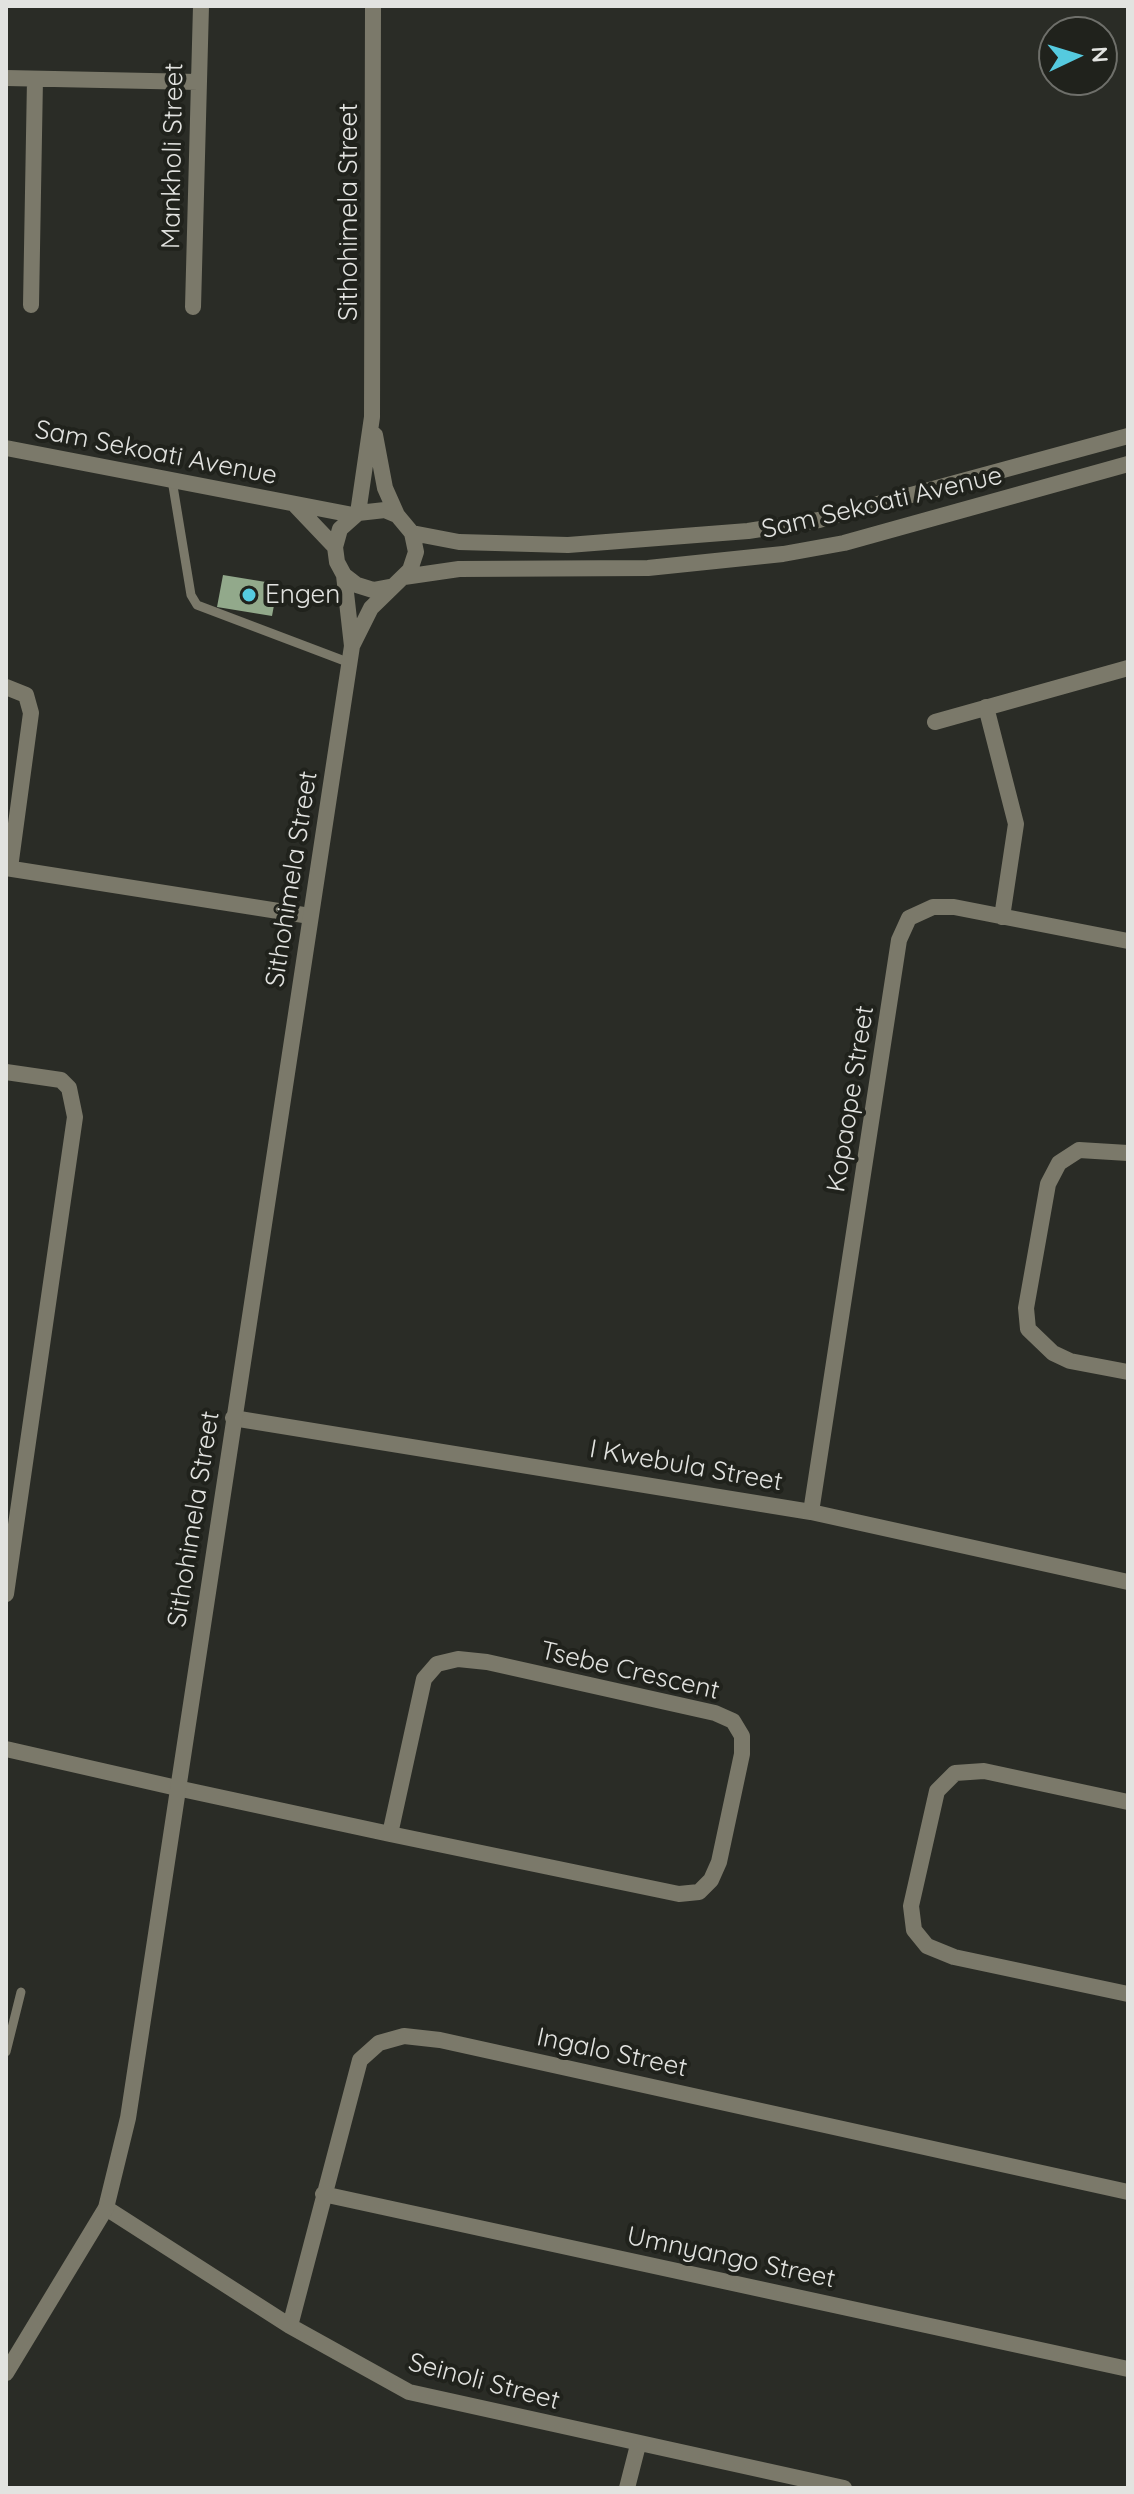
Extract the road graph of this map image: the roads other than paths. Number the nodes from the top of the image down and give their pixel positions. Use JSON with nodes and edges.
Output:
{"nodes":[{"id":1,"x":201,"y":6,"type":"edge"},
{"id":2,"x":373,"y":6,"type":"edge"},
{"id":3,"x":6,"y":78,"type":"edge"},
{"id":4,"x":35,"y":79,"type":"junction"},
{"id":5,"x":198,"y":82,"type":"junction"},
{"id":6,"x":31,"y":305,"type":"dead end"},
{"id":7,"x":193,"y":307,"type":"dead end"},
{"id":8,"x":372,"y":417,"type":"junction"},
{"id":9,"x":1128,"y":436,"type":"edge"},
{"id":10,"x":6,"y":448,"type":"edge"},
{"id":11,"x":1128,"y":464,"type":"edge"},
{"id":12,"x":172,"y":480,"type":"junction"},
{"id":13,"x":296,"y":506,"type":"junction"},
{"id":14,"x":355,"y":514,"type":"junction"},
{"id":15,"x":397,"y":515,"type":"junction"},
{"id":16,"x":412,"y":533,"type":"junction"},
{"id":17,"x":335,"y":547,"type":"junction"},
{"id":18,"x":344,"y":575,"type":"junction"},
{"id":19,"x":404,"y":577,"type":"junction"},
{"id":20,"x":389,"y":587,"type":"junction"},
{"id":21,"x":351,"y":654,"type":"junction"},
{"id":22,"x":1128,"y":668,"type":"edge"},
{"id":23,"x":6,"y":687,"type":"edge"},
{"id":24,"x":986,"y":707,"type":"junction"},
{"id":25,"x":935,"y":722,"type":"dead end"},
{"id":26,"x":8,"y":868,"type":"edge"},
{"id":27,"x":310,"y":916,"type":"junction"},
{"id":28,"x":1002,"y":917,"type":"junction"},
{"id":29,"x":1128,"y":941,"type":"edge"},
{"id":30,"x":6,"y":1072,"type":"edge"},
{"id":31,"x":1128,"y":1153,"type":"edge"},
{"id":32,"x":1128,"y":1372,"type":"edge"},
{"id":33,"x":233,"y":1418,"type":"junction"},
{"id":34,"x":811,"y":1512,"type":"junction"},
{"id":35,"x":1128,"y":1582,"type":"edge"},
{"id":36,"x":6,"y":1594,"type":"edge"},
{"id":37,"x":6,"y":1749,"type":"edge"},
{"id":38,"x":177,"y":1788,"type":"junction"},
{"id":39,"x":1128,"y":1802,"type":"edge"},
{"id":40,"x":390,"y":1834,"type":"junction"},
{"id":41,"x":21,"y":1992,"type":"dead end"},
{"id":42,"x":1128,"y":1994,"type":"edge"},
{"id":43,"x":6,"y":2052,"type":"edge"},
{"id":44,"x":1128,"y":2192,"type":"edge"},
{"id":45,"x":323,"y":2194,"type":"junction"},
{"id":46,"x":106,"y":2208,"type":"junction"},
{"id":47,"x":290,"y":2326,"type":"junction"},
{"id":48,"x":1128,"y":2369,"type":"edge"},
{"id":49,"x":6,"y":2373,"type":"edge"},
{"id":50,"x":638,"y":2445,"type":"junction"},
{"id":51,"x":627,"y":2488,"type":"edge"},
{"id":52,"x":844,"y":2488,"type":"edge"}],
"edges":[{"from":1,"to":5,"type":"street","name":"Mankholi Street"},
{"from":2,"to":8,"type":"street","name":"Sithohimela Street"},
{"from":3,"to":4,"type":"street"},
{"from":4,"to":5,"type":"street"},
{"from":4,"to":6,"type":"street"},
{"from":5,"to":7,"type":"street","name":"Mankholi Street"},
{"from":8,"to":14,"type":"street","name":"Sithohimela Street"},
{"from":8,"to":15,"type":"street","name":"Sithohimela Street"},
{"from":9,"to":16,"type":"street","name":"Sam Sekoati Avenue"},
{"from":10,"to":12,"type":"street","name":"Sam Sekoati Avenue"},
{"from":11,"to":19,"type":"street","name":"Sam Sekoati Avenue"},
{"from":12,"to":13,"type":"street","name":"Sam Sekoati Avenue"},
{"from":12,"to":21,"type":"lane"},
{"from":13,"to":14,"type":"street","name":"Sam Sekoati Avenue"},
{"from":13,"to":17,"type":"street","name":"Sam Sekoati Avenue"},
{"from":14,"to":15,"type":"street"},
{"from":14,"to":17,"type":"street"},
{"from":15,"to":16,"type":"street"},
{"from":16,"to":19,"type":"street"},
{"from":17,"to":18,"type":"street"},
{"from":18,"to":20,"type":"street"},
{"from":18,"to":21,"type":"street","name":"Sithohimela Street"},
{"from":19,"to":20,"type":"street"},
{"from":20,"to":21,"type":"street","name":"Sithohimela Street"},
{"from":21,"to":27,"type":"street","name":"Sithohimela Street"},
{"from":22,"to":24,"type":"street"},
{"from":23,"to":26,"type":"street"},
{"from":24,"to":25,"type":"street"},
{"from":24,"to":28,"type":"street"},
{"from":26,"to":27,"type":"street"},
{"from":27,"to":33,"type":"street","name":"Sithohimela Street"},
{"from":28,"to":29,"type":"street","name":"Kopaope Street"},
{"from":28,"to":34,"type":"street","name":"Kopaope Street"},
{"from":30,"to":36,"type":"street"},
{"from":31,"to":32,"type":"street"},
{"from":33,"to":34,"type":"street","name":"I Kwebula Street"},
{"from":33,"to":38,"type":"street","name":"Sithohimela Street"},
{"from":34,"to":35,"type":"street","name":"I Kwebula Street"},
{"from":37,"to":38,"type":"street","name":"Tsebe Crescent"},
{"from":38,"to":40,"type":"street","name":"Tsebe Crescent"},
{"from":38,"to":46,"type":"street","name":"Sithohimela Street"},
{"from":39,"to":42,"type":"street"},
{"from":40,"to":40,"type":"street","name":"Tsebe Crescent"},
{"from":41,"to":43,"type":"lane"},
{"from":44,"to":45,"type":"street","name":"Ingalo Street"},
{"from":45,"to":47,"type":"street","name":"Ingalo Street"},
{"from":45,"to":48,"type":"street","name":"Umnyango Street"},
{"from":46,"to":47,"type":"street","name":"Seinoli Street"},
{"from":46,"to":49,"type":"street","name":"Sithohimela Street"},
{"from":47,"to":50,"type":"street","name":"Seinoli Street"},
{"from":50,"to":51,"type":"street"},
{"from":50,"to":52,"type":"street","name":"Seinoli Street"}]}
